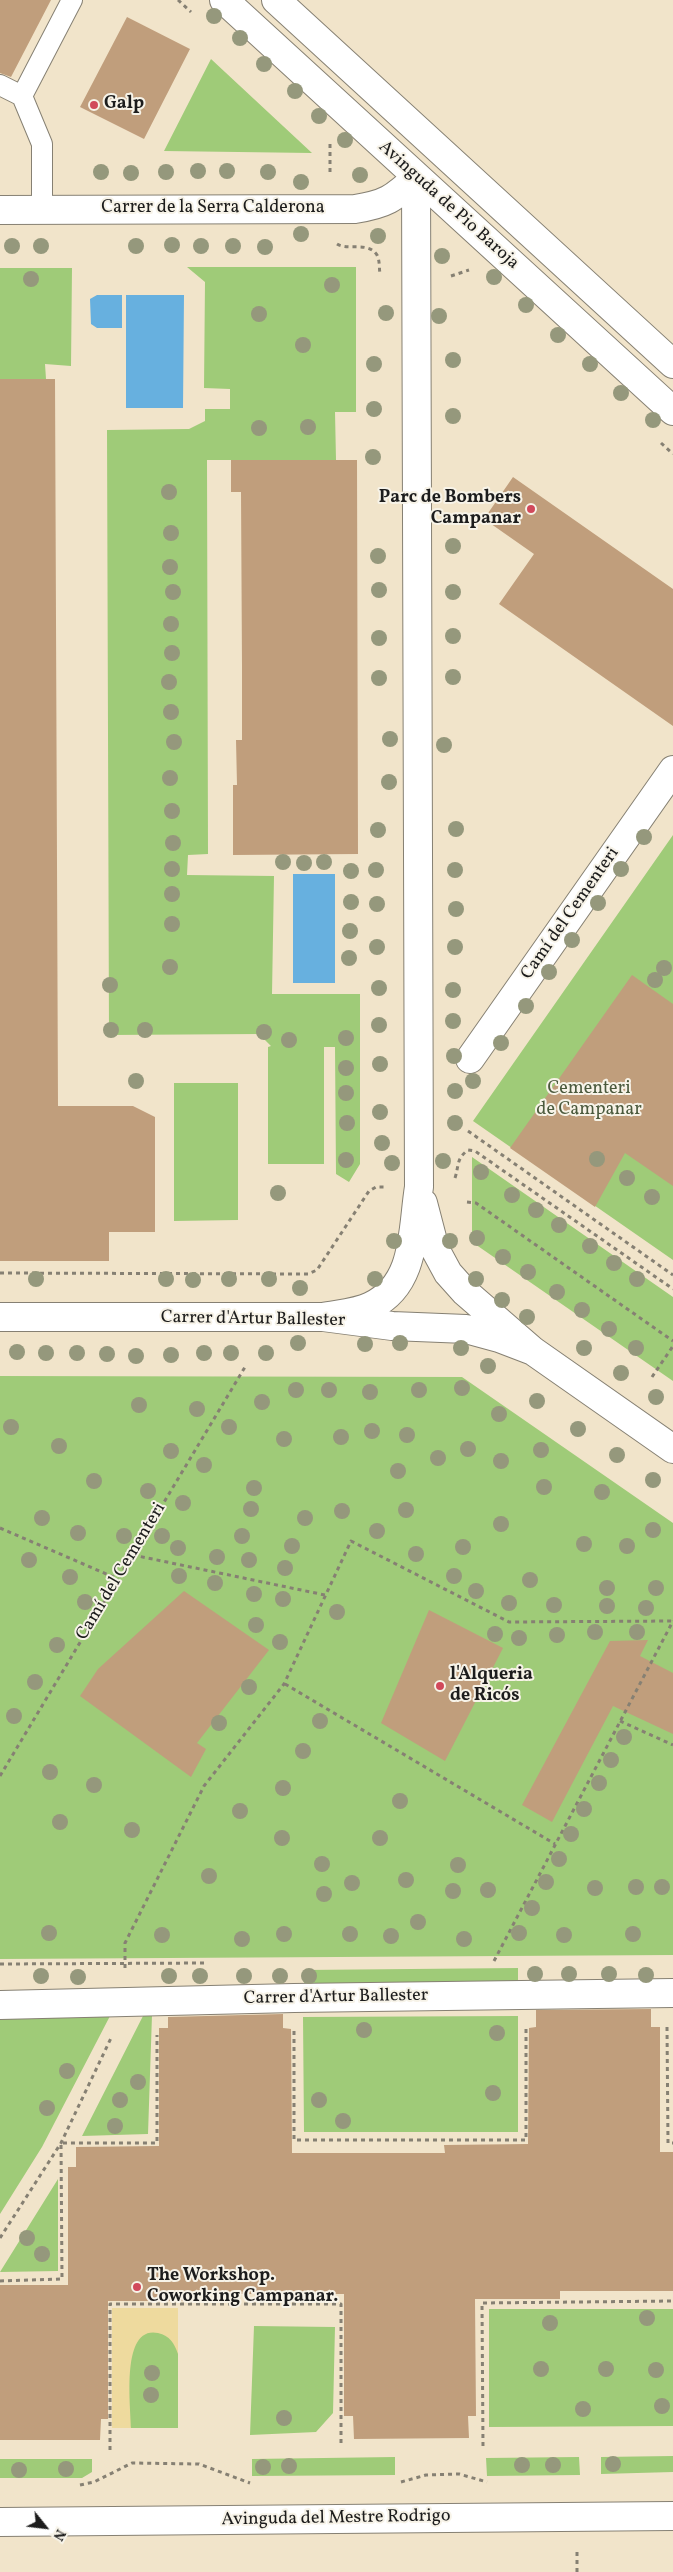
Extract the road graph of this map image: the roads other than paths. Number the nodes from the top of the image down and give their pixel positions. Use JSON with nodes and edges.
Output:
{"nodes":[{"id":1,"x":224,"y":0,"type":"edge"},
{"id":2,"x":276,"y":0,"type":"edge"},
{"id":3,"x":74,"y":3,"type":"edge"},
{"id":4,"x":0,"y":85,"type":"edge"},
{"id":5,"x":22,"y":96,"type":"junction"},
{"id":6,"x":416,"y":178,"type":"junction"},
{"id":7,"x":0,"y":210,"type":"edge"},
{"id":8,"x":42,"y":210,"type":"junction"},
{"id":9,"x":673,"y":364,"type":"edge"},
{"id":10,"x":673,"y":411,"type":"edge"},
{"id":11,"x":673,"y":770,"type":"edge"},
{"id":12,"x":470,"y":1058,"type":"dead end"},
{"id":13,"x":419,"y":1187,"type":"junction"},
{"id":14,"x":0,"y":1317,"type":"edge"},
{"id":15,"x":323,"y":1317,"type":"junction"},
{"id":16,"x":533,"y":1351,"type":"junction"},
{"id":17,"x":673,"y":1449,"type":"edge"},
{"id":18,"x":670,"y":1993,"type":"edge"},
{"id":19,"x":0,"y":2005,"type":"edge"},
{"id":20,"x":673,"y":2516,"type":"edge"},
{"id":21,"x":0,"y":2522,"type":"edge"}],
"edges":[{"from":1,"to":6,"type":"street","name":"Avinguda de Pio Baroja"},
{"from":2,"to":9,"type":"street","name":"Avinguda de Pio Baroja"},
{"from":3,"to":5,"type":"lane"},
{"from":4,"to":5,"type":"lane"},
{"from":5,"to":8,"type":"lane"},
{"from":6,"to":8,"type":"street","name":"Carrer de la Serra Calderona"},
{"from":6,"to":10,"type":"street","name":"Avinguda de Pio Baroja"},
{"from":6,"to":13,"type":"street"},
{"from":7,"to":8,"type":"street","name":"Carrer de la Serra Calderona"},
{"from":11,"to":12,"type":"street","name":"Camí del Cementeri"},
{"from":13,"to":15,"type":"street"},
{"from":13,"to":16,"type":"street","name":"Carrer d'Artur Ballester"},
{"from":14,"to":15,"type":"street","name":"Carrer d'Artur Ballester"},
{"from":15,"to":16,"type":"street","name":"Carrer d'Artur Ballester"},
{"from":16,"to":17,"type":"street","name":"Carrer d'Artur Ballester"},
{"from":18,"to":19,"type":"street","name":"Carrer d'Artur Ballester"},
{"from":20,"to":21,"type":"street","name":"Avinguda del Mestre Rodrigo"}]}
